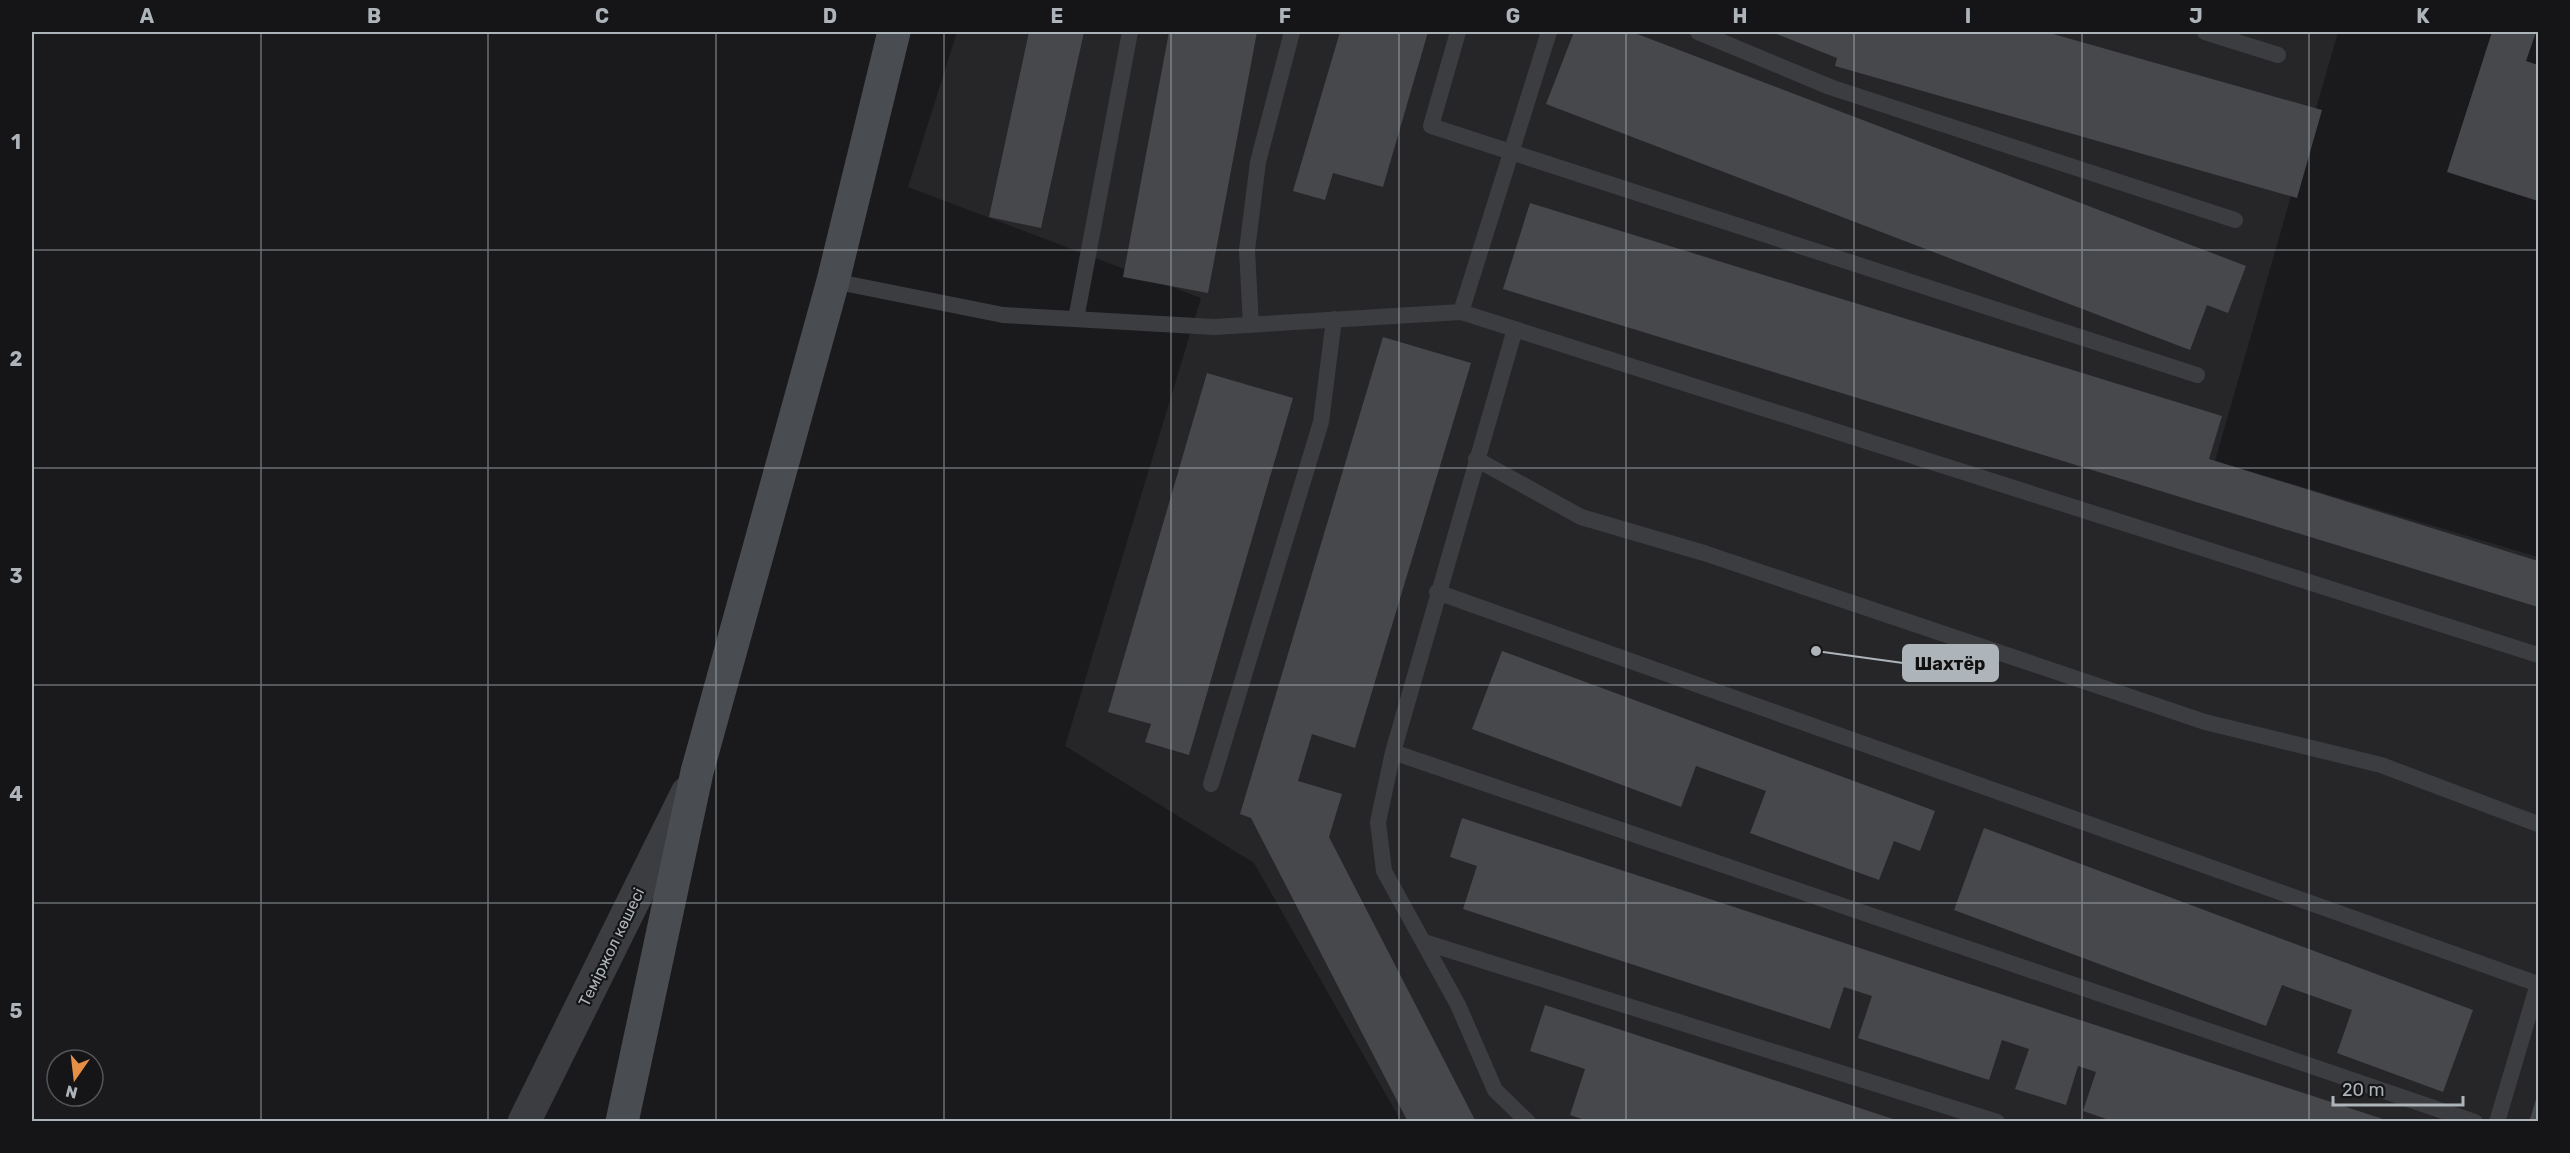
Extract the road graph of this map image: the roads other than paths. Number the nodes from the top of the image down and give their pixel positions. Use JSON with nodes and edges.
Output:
{"nodes":[{"id":1,"x":894,"y":32,"type":"edge"},
{"id":2,"x":1130,"y":32,"type":"edge"},
{"id":3,"x":1292,"y":32,"type":"edge"},
{"id":4,"x":1458,"y":32,"type":"edge"},
{"id":5,"x":1549,"y":32,"type":"edge"},
{"id":6,"x":1698,"y":32,"type":"edge"},
{"id":7,"x":2205,"y":32,"type":"edge"},
{"id":8,"x":2278,"y":55,"type":"dead end"},
{"id":9,"x":1512,"y":151,"type":"junction"},
{"id":10,"x":2235,"y":220,"type":"dead end"},
{"id":11,"x":833,"y":281,"type":"junction"},
{"id":12,"x":1461,"y":312,"type":"junction"},
{"id":13,"x":1076,"y":319,"type":"junction"},
{"id":14,"x":1334,"y":319,"type":"junction"},
{"id":15,"x":1251,"y":325,"type":"junction"},
{"id":16,"x":1515,"y":329,"type":"junction"},
{"id":17,"x":2197,"y":375,"type":"dead end"},
{"id":18,"x":1476,"y":459,"type":"junction"},
{"id":19,"x":1437,"y":592,"type":"junction"},
{"id":20,"x":2538,"y":654,"type":"edge"},
{"id":21,"x":1393,"y":752,"type":"junction"},
{"id":22,"x":697,"y":772,"type":"junction"},
{"id":23,"x":1211,"y":783,"type":"dead end"},
{"id":24,"x":2538,"y":824,"type":"edge"},
{"id":25,"x":1424,"y":942,"type":"junction"},
{"id":26,"x":2538,"y":984,"type":"edge"},
{"id":27,"x":524,"y":1122,"type":"edge"},
{"id":28,"x":622,"y":1122,"type":"edge"},
{"id":29,"x":1528,"y":1122,"type":"edge"},
{"id":30,"x":1997,"y":1122,"type":"edge"},
{"id":31,"x":2475,"y":1122,"type":"edge"},
{"id":32,"x":2497,"y":1122,"type":"edge"}],
"edges":[{"from":1,"to":11,"type":"main road"},
{"from":2,"to":13,"type":"lane"},
{"from":3,"to":15,"type":"lane"},
{"from":4,"to":9,"type":"lane"},
{"from":5,"to":9,"type":"lane"},
{"from":6,"to":10,"type":"lane"},
{"from":7,"to":8,"type":"lane"},
{"from":9,"to":12,"type":"lane"},
{"from":9,"to":17,"type":"lane"},
{"from":11,"to":13,"type":"lane"},
{"from":11,"to":22,"type":"main road"},
{"from":12,"to":14,"type":"lane"},
{"from":12,"to":16,"type":"lane"},
{"from":13,"to":15,"type":"lane"},
{"from":14,"to":15,"type":"lane"},
{"from":14,"to":23,"type":"lane"},
{"from":16,"to":18,"type":"lane"},
{"from":16,"to":20,"type":"lane"},
{"from":18,"to":19,"type":"lane"},
{"from":18,"to":24,"type":"lane"},
{"from":19,"to":21,"type":"lane"},
{"from":19,"to":26,"type":"lane"},
{"from":21,"to":25,"type":"lane"},
{"from":21,"to":31,"type":"lane"},
{"from":22,"to":27,"type":"street","name":"Теміржол көшесі"},
{"from":22,"to":28,"type":"main road"},
{"from":25,"to":29,"type":"lane"},
{"from":25,"to":30,"type":"lane"},
{"from":26,"to":32,"type":"lane"}]}
